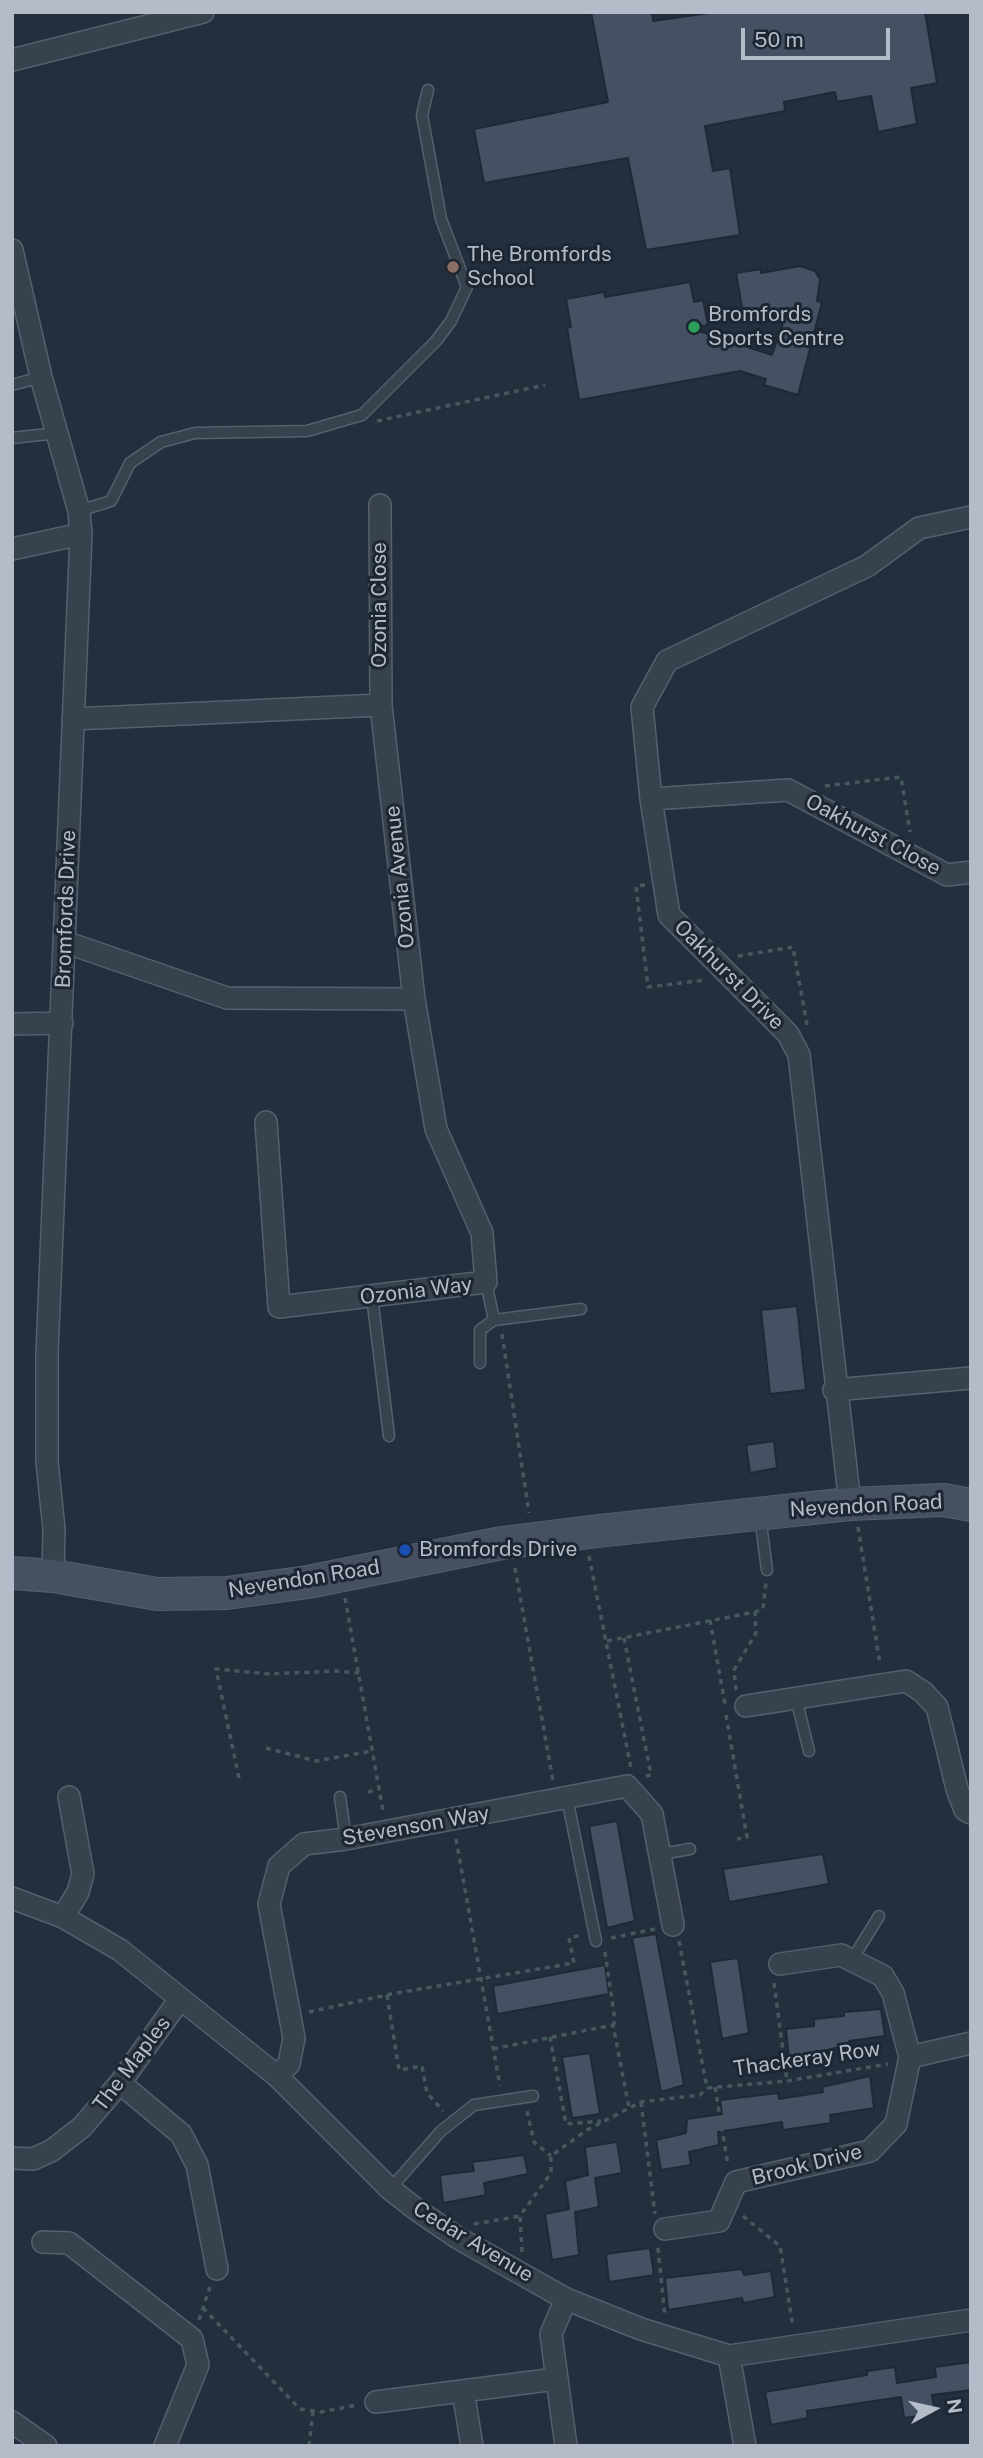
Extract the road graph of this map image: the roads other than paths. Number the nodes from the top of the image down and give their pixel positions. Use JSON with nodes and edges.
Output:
{"nodes":[{"id":1,"x":203,"y":12,"type":"edge"},
{"id":2,"x":12,"y":60,"type":"edge"},
{"id":3,"x":428,"y":90,"type":"dead end"},
{"id":4,"x":12,"y":250,"type":"edge"},
{"id":5,"x":41,"y":377,"type":"junction"},
{"id":6,"x":12,"y":385,"type":"edge"},
{"id":7,"x":57,"y":433,"type":"junction"},
{"id":8,"x":12,"y":438,"type":"edge"},
{"id":9,"x":380,"y":505,"type":"dead end"},
{"id":10,"x":79,"y":510,"type":"junction"},
{"id":11,"x":971,"y":517,"type":"edge"},
{"id":12,"x":81,"y":534,"type":"junction"},
{"id":13,"x":12,"y":549,"type":"edge"},
{"id":14,"x":381,"y":705,"type":"junction"},
{"id":15,"x":73,"y":719,"type":"junction"},
{"id":16,"x":651,"y":799,"type":"junction"},
{"id":17,"x":971,"y":872,"type":"edge"},
{"id":18,"x":65,"y":942,"type":"junction"},
{"id":19,"x":414,"y":999,"type":"junction"},
{"id":20,"x":62,"y":1023,"type":"junction"},
{"id":21,"x":12,"y":1024,"type":"edge"},
{"id":22,"x":266,"y":1122,"type":"dead end"},
{"id":23,"x":486,"y":1282,"type":"junction"},
{"id":24,"x":372,"y":1296,"type":"junction"},
{"id":25,"x":581,"y":1309,"type":"dead end"},
{"id":26,"x":497,"y":1321,"type":"junction"},
{"id":27,"x":480,"y":1363,"type":"dead end"},
{"id":28,"x":971,"y":1378,"type":"edge"},
{"id":29,"x":834,"y":1390,"type":"junction"},
{"id":30,"x":389,"y":1436,"type":"dead end"},
{"id":31,"x":852,"y":1504,"type":"junction"},
{"id":32,"x":971,"y":1505,"type":"edge"},
{"id":33,"x":759,"y":1513,"type":"junction"},
{"id":34,"x":767,"y":1570,"type":"road end"},
{"id":35,"x":12,"y":1573,"type":"edge"},
{"id":36,"x":53,"y":1576,"type":"junction"},
{"id":37,"x":796,"y":1698,"type":"junction"},
{"id":38,"x":746,"y":1706,"type":"road end"},
{"id":39,"x":809,"y":1751,"type":"dead end"},
{"id":40,"x":69,"y":1797,"type":"dead end"},
{"id":41,"x":340,"y":1797,"type":"dead end"},
{"id":42,"x":562,"y":1799,"type":"junction"},
{"id":43,"x":971,"y":1813,"type":"edge"},
{"id":44,"x":346,"y":1839,"type":"junction"},
{"id":45,"x":690,"y":1849,"type":"dead end"},
{"id":46,"x":661,"y":1854,"type":"junction"},
{"id":47,"x":12,"y":1898,"type":"edge"},
{"id":48,"x":879,"y":1916,"type":"dead end"},
{"id":49,"x":63,"y":1917,"type":"junction"},
{"id":50,"x":673,"y":1925,"type":"road end"},
{"id":51,"x":595,"y":1937,"type":"road end"},
{"id":52,"x":852,"y":1960,"type":"junction"},
{"id":53,"x":780,"y":1965,"type":"road end"},
{"id":54,"x":180,"y":1999,"type":"junction"},
{"id":55,"x":971,"y":2043,"type":"edge"},
{"id":56,"x":910,"y":2057,"type":"junction"},
{"id":57,"x":277,"y":2076,"type":"junction"},
{"id":58,"x":120,"y":2083,"type":"junction"},
{"id":59,"x":529,"y":2096,"type":"road end"},
{"id":60,"x":12,"y":2158,"type":"edge"},
{"id":61,"x":390,"y":2189,"type":"junction"},
{"id":62,"x":665,"y":2230,"type":"road end"},
{"id":63,"x":43,"y":2242,"type":"dead end"},
{"id":64,"x":216,"y":2269,"type":"road end"},
{"id":65,"x":566,"y":2299,"type":"junction"},
{"id":66,"x":971,"y":2320,"type":"edge"},
{"id":67,"x":729,"y":2356,"type":"junction"},
{"id":68,"x":556,"y":2379,"type":"junction"},
{"id":69,"x":463,"y":2391,"type":"junction"},
{"id":70,"x":376,"y":2402,"type":"road end"},
{"id":71,"x":12,"y":2422,"type":"edge"},
{"id":72,"x":46,"y":2446,"type":"edge"},
{"id":73,"x":165,"y":2446,"type":"edge"},
{"id":74,"x":472,"y":2446,"type":"edge"},
{"id":75,"x":566,"y":2446,"type":"edge"},
{"id":76,"x":745,"y":2446,"type":"edge"}],
"edges":[{"from":1,"to":2,"type":"street"},
{"from":3,"to":10,"type":"lane"},
{"from":4,"to":5,"type":"street","name":"Bromfords Drive"},
{"from":5,"to":6,"type":"lane"},
{"from":5,"to":7,"type":"street","name":"Bromfords Drive"},
{"from":7,"to":8,"type":"lane"},
{"from":7,"to":10,"type":"street","name":"Bromfords Drive"},
{"from":9,"to":14,"type":"street","name":"Ozonia Close"},
{"from":10,"to":12,"type":"street","name":"Bromfords Drive"},
{"from":11,"to":16,"type":"street","name":"Oakhurst Drive"},
{"from":12,"to":13,"type":"street"},
{"from":12,"to":15,"type":"street","name":"Bromfords Drive"},
{"from":14,"to":15,"type":"street"},
{"from":14,"to":19,"type":"street","name":"Ozonia Avenue"},
{"from":15,"to":18,"type":"street","name":"Bromfords Drive"},
{"from":16,"to":17,"type":"street","name":"Oakhurst Close"},
{"from":16,"to":29,"type":"street","name":"Oakhurst Drive"},
{"from":18,"to":19,"type":"street"},
{"from":18,"to":20,"type":"street","name":"Bromfords Drive"},
{"from":19,"to":23,"type":"street","name":"Ozonia Way"},
{"from":20,"to":21,"type":"street"},
{"from":20,"to":36,"type":"street","name":"Bromfords Drive"},
{"from":22,"to":24,"type":"street","name":"Ozonia Way"},
{"from":23,"to":24,"type":"street","name":"Ozonia Way"},
{"from":23,"to":26,"type":"lane"},
{"from":24,"to":30,"type":"lane"},
{"from":25,"to":26,"type":"lane"},
{"from":26,"to":27,"type":"lane"},
{"from":28,"to":29,"type":"street"},
{"from":29,"to":31,"type":"street","name":"Oakhurst Drive"},
{"from":31,"to":32,"type":"street","name":"Nevendon Road"},
{"from":31,"to":33,"type":"street","name":"Nevendon Road"},
{"from":33,"to":34,"type":"lane"},
{"from":33,"to":36,"type":"street","name":"Nevendon Road"},
{"from":35,"to":36,"type":"street","name":"Nevendon Road"},
{"from":37,"to":38,"type":"street"},
{"from":37,"to":39,"type":"lane"},
{"from":37,"to":43,"type":"street"},
{"from":40,"to":49,"type":"street"},
{"from":41,"to":44,"type":"lane"},
{"from":42,"to":44,"type":"street","name":"Stevenson Way"},
{"from":42,"to":46,"type":"street","name":"Stevenson Way"},
{"from":42,"to":51,"type":"lane"},
{"from":44,"to":57,"type":"street","name":"Stevenson Way"},
{"from":45,"to":46,"type":"lane"},
{"from":46,"to":50,"type":"street"},
{"from":47,"to":49,"type":"street","name":"Cedar Avenue"},
{"from":48,"to":52,"type":"lane"},
{"from":49,"to":54,"type":"street","name":"Cedar Avenue"},
{"from":52,"to":53,"type":"street","name":"Brook Drive"},
{"from":52,"to":56,"type":"street","name":"Brook Drive"},
{"from":54,"to":57,"type":"street","name":"Cedar Avenue"},
{"from":54,"to":58,"type":"street","name":"The Maples"},
{"from":55,"to":56,"type":"street"},
{"from":56,"to":62,"type":"street","name":"Brook Drive"},
{"from":57,"to":61,"type":"street","name":"Cedar Avenue"},
{"from":58,"to":60,"type":"street","name":"The Maples"},
{"from":58,"to":64,"type":"street"},
{"from":59,"to":61,"type":"lane"},
{"from":61,"to":65,"type":"street","name":"Cedar Avenue"},
{"from":63,"to":73,"type":"street"},
{"from":65,"to":67,"type":"street","name":"Cedar Avenue"},
{"from":65,"to":68,"type":"street"},
{"from":66,"to":67,"type":"street","name":"Cedar Avenue"},
{"from":67,"to":76,"type":"street"},
{"from":68,"to":69,"type":"street"},
{"from":68,"to":75,"type":"street"},
{"from":69,"to":70,"type":"street"},
{"from":69,"to":74,"type":"street"},
{"from":71,"to":72,"type":"street"}]}
